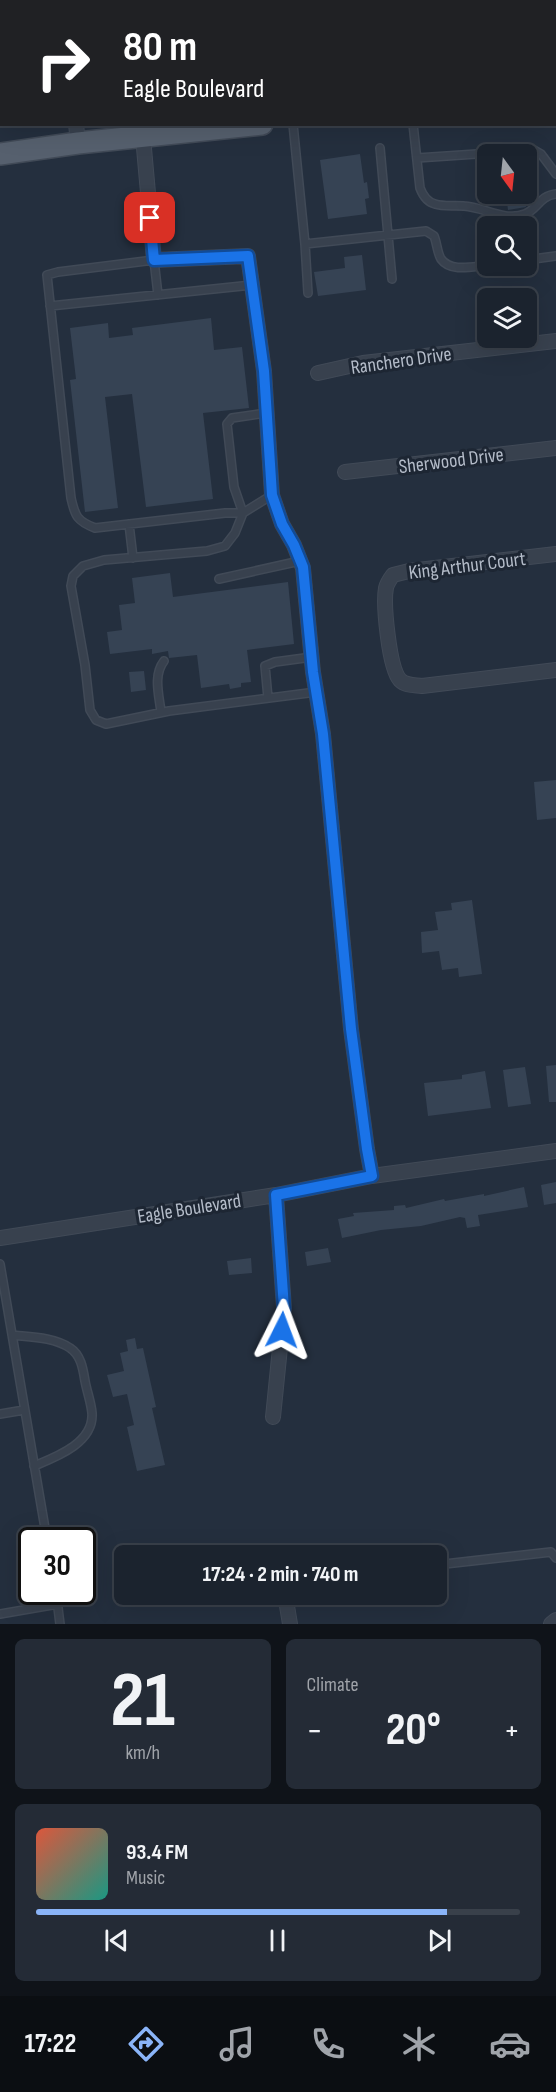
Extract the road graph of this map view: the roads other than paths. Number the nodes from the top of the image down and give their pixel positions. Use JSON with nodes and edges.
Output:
{"nodes":[{"id":1,"x":244,"y":126,"type":"edge"},
{"id":2,"x":293,"y":126,"type":"edge"},
{"id":3,"x":413,"y":126,"type":"edge"},
{"id":4,"x":77,"y":134,"type":"edge"},
{"id":5,"x":142,"y":137,"type":"junction"},
{"id":6,"x":380,"y":148,"type":"dead end"},
{"id":7,"x":0,"y":154,"type":"edge"},
{"id":8,"x":417,"y":158,"type":"junction"},
{"id":9,"x":556,"y":174,"type":"edge"},
{"id":10,"x":556,"y":194,"type":"edge"},
{"id":11,"x":388,"y":235,"type":"junction"},
{"id":12,"x":305,"y":244,"type":"junction"},
{"id":13,"x":556,"y":256,"type":"edge"},
{"id":14,"x":537,"y":259,"type":"edge"},
{"id":15,"x":154,"y":260,"type":"junction"},
{"id":16,"x":477,"y":266,"type":"edge"},
{"id":17,"x":392,"y":279,"type":"dead end"},
{"id":18,"x":252,"y":285,"type":"junction"},
{"id":19,"x":308,"y":293,"type":"dead end"},
{"id":20,"x":158,"y":295,"type":"junction"},
{"id":21,"x":50,"y":306,"type":"junction"},
{"id":22,"x":556,"y":341,"type":"edge"},
{"id":23,"x":318,"y":373,"type":"dead end"},
{"id":24,"x":266,"y":413,"type":"junction"},
{"id":25,"x":556,"y":448,"type":"edge"},
{"id":26,"x":345,"y":472,"type":"dead end"},
{"id":27,"x":272,"y":495,"type":"junction"},
{"id":28,"x":243,"y":513,"type":"junction"},
{"id":29,"x":129,"y":524,"type":"junction"},
{"id":30,"x":556,"y":554,"type":"edge"},
{"id":31,"x":133,"y":558,"type":"junction"},
{"id":32,"x":300,"y":561,"type":"junction"},
{"id":33,"x":219,"y":579,"type":"dead end"},
{"id":34,"x":312,"y":657,"type":"junction"},
{"id":35,"x":164,"y":661,"type":"dead end"},
{"id":36,"x":556,"y":670,"type":"edge"},
{"id":37,"x":316,"y":692,"type":"junction"},
{"id":38,"x":268,"y":698,"type":"junction"},
{"id":39,"x":161,"y":712,"type":"junction"},
{"id":40,"x":556,"y":1151,"type":"edge"},
{"id":41,"x":372,"y":1176,"type":"junction"},
{"id":42,"x":276,"y":1195,"type":"junction"},
{"id":43,"x":0,"y":1238,"type":"edge"},
{"id":44,"x":0,"y":1264,"type":"edge"},
{"id":45,"x":12,"y":1335,"type":"junction"},
{"id":46,"x":24,"y":1410,"type":"junction"},
{"id":47,"x":0,"y":1414,"type":"edge"},
{"id":48,"x":273,"y":1417,"type":"dead end"},
{"id":49,"x":34,"y":1466,"type":"junction"},
{"id":50,"x":45,"y":1527,"type":"edge"},
{"id":51,"x":556,"y":1558,"type":"edge"},
{"id":52,"x":447,"y":1565,"type":"edge"},
{"id":53,"x":52,"y":1605,"type":"edge"},
{"id":54,"x":58,"y":1605,"type":"edge"},
{"id":55,"x":287,"y":1605,"type":"edge"},
{"id":56,"x":0,"y":1614,"type":"edge"},
{"id":57,"x":556,"y":1620,"type":"edge"},
{"id":58,"x":60,"y":1624,"type":"edge"},
{"id":59,"x":290,"y":1624,"type":"edge"},
{"id":60,"x":551,"y":1624,"type":"edge"}],
"edges":[{"from":1,"to":5,"type":"main road"},
{"from":2,"to":12,"type":"lane"},
{"from":3,"to":8,"type":"lane"},
{"from":4,"to":5,"type":"main road"},
{"from":4,"to":7,"type":"main road"},
{"from":5,"to":15,"type":"street"},
{"from":6,"to":11,"type":"lane"},
{"from":8,"to":9,"type":"lane"},
{"from":8,"to":10,"type":"lane"},
{"from":11,"to":12,"type":"lane"},
{"from":11,"to":16,"type":"lane"},
{"from":11,"to":17,"type":"lane"},
{"from":12,"to":19,"type":"lane"},
{"from":13,"to":14,"type":"lane"},
{"from":15,"to":18,"type":"street"},
{"from":15,"to":20,"type":"lane"},
{"from":15,"to":21,"type":"lane"},
{"from":18,"to":20,"type":"lane"},
{"from":18,"to":24,"type":"street"},
{"from":20,"to":21,"type":"lane"},
{"from":21,"to":29,"type":"lane"},
{"from":22,"to":23,"type":"street","name":"Ranchero Drive"},
{"from":24,"to":27,"type":"street"},
{"from":24,"to":28,"type":"lane"},
{"from":25,"to":26,"type":"street","name":"Sherwood Drive"},
{"from":27,"to":28,"type":"lane"},
{"from":27,"to":32,"type":"street"},
{"from":28,"to":29,"type":"lane"},
{"from":28,"to":31,"type":"lane"},
{"from":29,"to":31,"type":"lane"},
{"from":30,"to":36,"type":"street","name":"King Arthur Court"},
{"from":31,"to":39,"type":"lane"},
{"from":32,"to":33,"type":"lane"},
{"from":32,"to":34,"type":"street"},
{"from":34,"to":37,"type":"street"},
{"from":34,"to":38,"type":"lane"},
{"from":35,"to":39,"type":"lane"},
{"from":37,"to":38,"type":"lane"},
{"from":37,"to":41,"type":"street"},
{"from":38,"to":39,"type":"lane"},
{"from":40,"to":41,"type":"street","name":"Eagle Boulevard"},
{"from":41,"to":42,"type":"street","name":"Eagle Boulevard"},
{"from":42,"to":43,"type":"street","name":"Eagle Boulevard"},
{"from":42,"to":48,"type":"street"},
{"from":44,"to":45,"type":"lane"},
{"from":45,"to":46,"type":"lane"},
{"from":45,"to":49,"type":"lane"},
{"from":46,"to":47,"type":"lane"},
{"from":46,"to":49,"type":"lane"},
{"from":49,"to":50,"type":"lane"},
{"from":51,"to":52,"type":"lane"},
{"from":53,"to":56,"type":"lane"},
{"from":54,"to":58,"type":"lane"},
{"from":55,"to":59,"type":"street"},
{"from":57,"to":60,"type":"street"}]}
